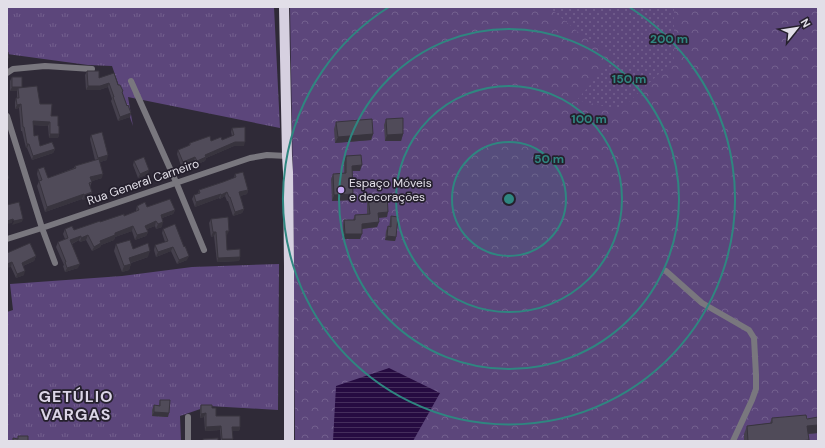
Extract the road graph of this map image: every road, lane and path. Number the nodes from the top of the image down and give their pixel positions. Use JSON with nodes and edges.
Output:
{"nodes":[{"id":1,"x":284,"y":7,"type":"edge"},
{"id":2,"x":92,"y":68,"type":"dead end"},
{"id":3,"x":7,"y":73,"type":"edge"},
{"id":4,"x":131,"y":81,"type":"dead end"},
{"id":5,"x":7,"y":116,"type":"edge"},
{"id":6,"x":287,"y":156,"type":"junction"},
{"id":7,"x":176,"y":182,"type":"junction"},
{"id":8,"x":42,"y":228,"type":"junction"},
{"id":9,"x":7,"y":239,"type":"edge"},
{"id":10,"x":204,"y":250,"type":"dead end"},
{"id":11,"x":55,"y":263,"type":"dead end"},
{"id":12,"x":666,"y":272,"type":"dead end"},
{"id":13,"x":188,"y":416,"type":"dead end"},
{"id":14,"x":188,"y":441,"type":"edge"},
{"id":15,"x":289,"y":441,"type":"edge"},
{"id":16,"x":733,"y":441,"type":"edge"}],
"edges":[{"from":1,"to":6,"type":"highway"},
{"from":2,"to":3,"type":"street"},
{"from":4,"to":7,"type":"street"},
{"from":5,"to":8,"type":"street"},
{"from":6,"to":7,"type":"street","name":"Rua General Carneiro"},
{"from":6,"to":15,"type":"highway"},
{"from":7,"to":8,"type":"street","name":"Rua General Carneiro"},
{"from":7,"to":10,"type":"street"},
{"from":8,"to":9,"type":"street","name":"Rua General Carneiro"},
{"from":8,"to":11,"type":"street"},
{"from":12,"to":16,"type":"street"},
{"from":13,"to":14,"type":"street"}]}
